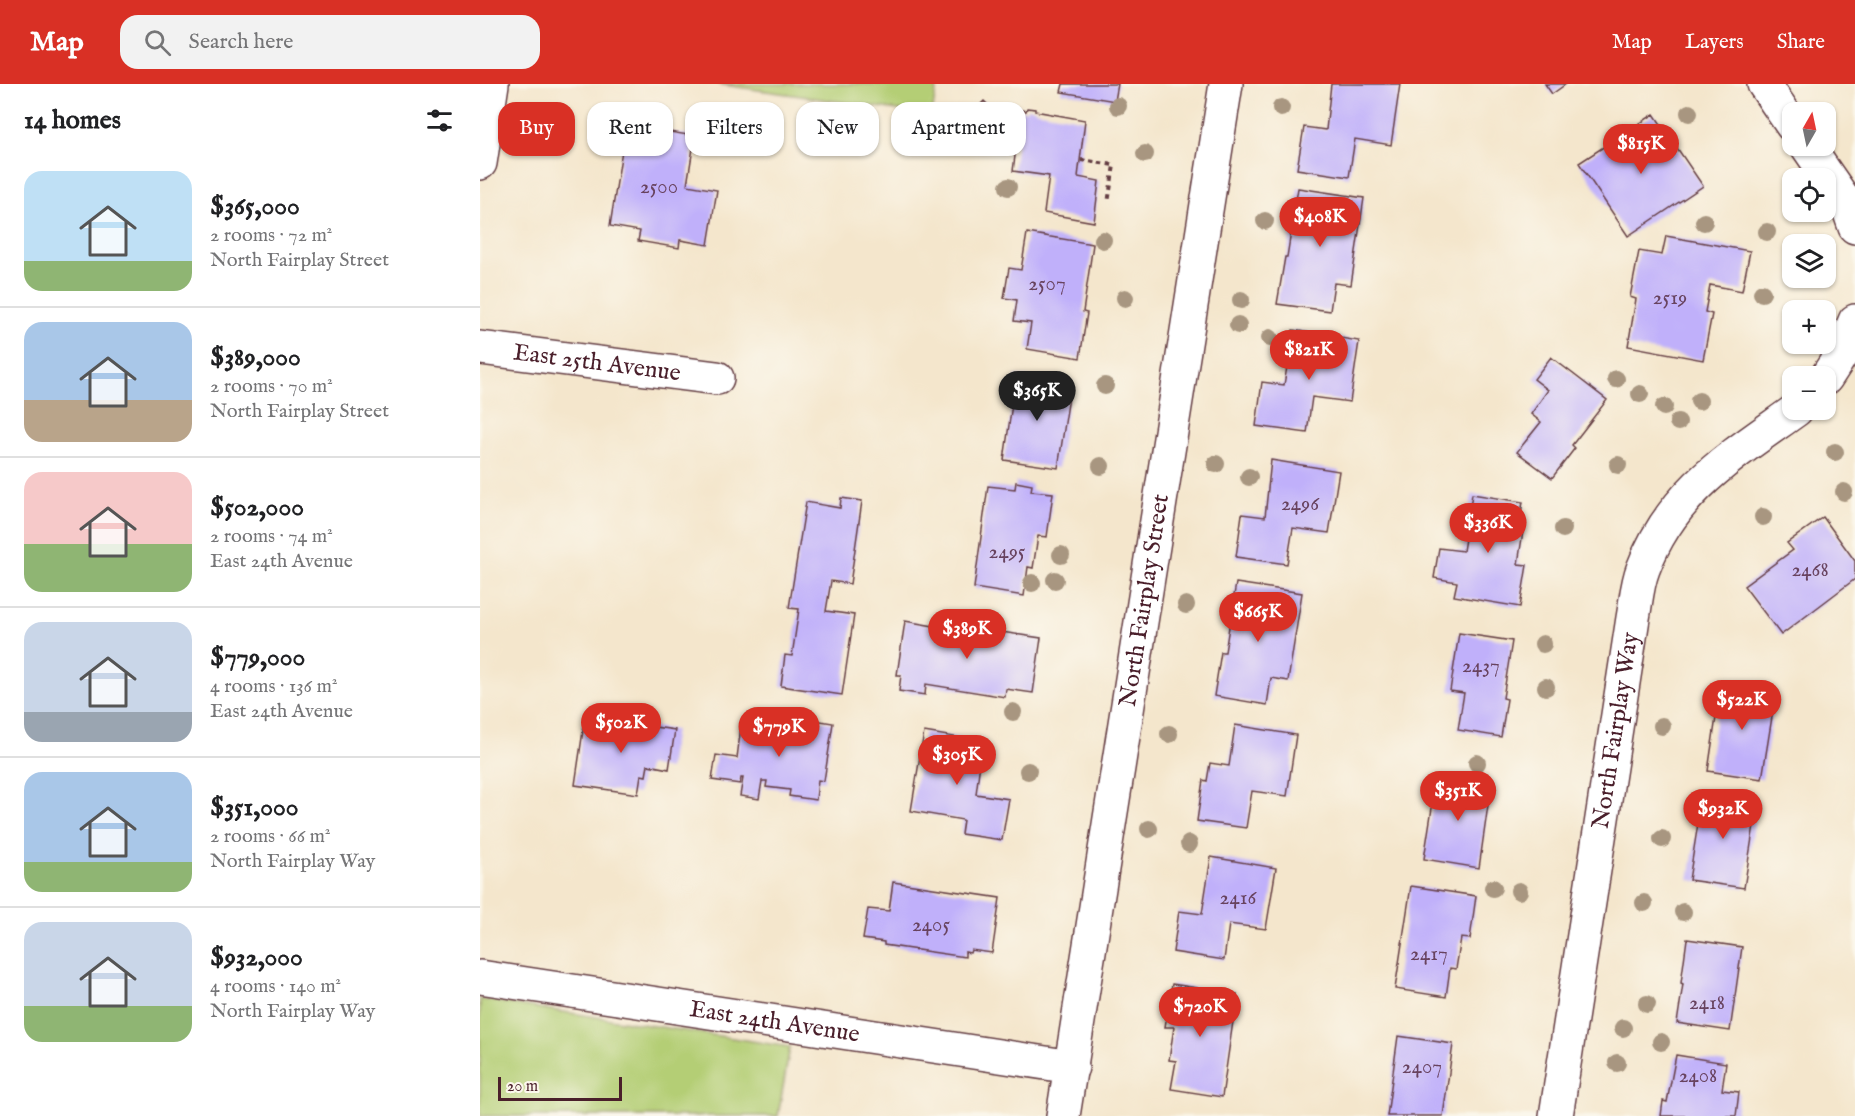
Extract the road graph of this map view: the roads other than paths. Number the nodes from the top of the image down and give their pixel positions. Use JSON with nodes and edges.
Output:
{"nodes":[{"id":1,"x":492,"y":84,"type":"edge"},
{"id":2,"x":1226,"y":84,"type":"edge"},
{"id":3,"x":1764,"y":84,"type":"edge"},
{"id":4,"x":1782,"y":110,"type":"edge"},
{"id":5,"x":1814,"y":156,"type":"edge"},
{"id":6,"x":480,"y":163,"type":"edge"},
{"id":7,"x":1855,"y":227,"type":"edge"},
{"id":8,"x":1855,"y":321,"type":"edge"},
{"id":9,"x":480,"y":348,"type":"edge"},
{"id":10,"x":1834,"y":366,"type":"edge"},
{"id":11,"x":717,"y":378,"type":"dead end"},
{"id":12,"x":1782,"y":420,"type":"edge"},
{"id":13,"x":480,"y":977,"type":"edge"},
{"id":14,"x":1072,"y":1067,"type":"junction"},
{"id":15,"x":1063,"y":1116,"type":"edge"},
{"id":16,"x":1556,"y":1116,"type":"edge"}],
"edges":[{"from":1,"to":6,"type":"street"},
{"from":2,"to":14,"type":"street","name":"North Fairplay Street"},
{"from":3,"to":4,"type":"street"},
{"from":5,"to":7,"type":"street"},
{"from":8,"to":10,"type":"street"},
{"from":9,"to":11,"type":"street","name":"East 25th Avenue"},
{"from":12,"to":16,"type":"street","name":"North Fairplay Way"},
{"from":13,"to":14,"type":"street","name":"East 24th Avenue"},
{"from":14,"to":15,"type":"street","name":"North Fairplay Street"}]}
